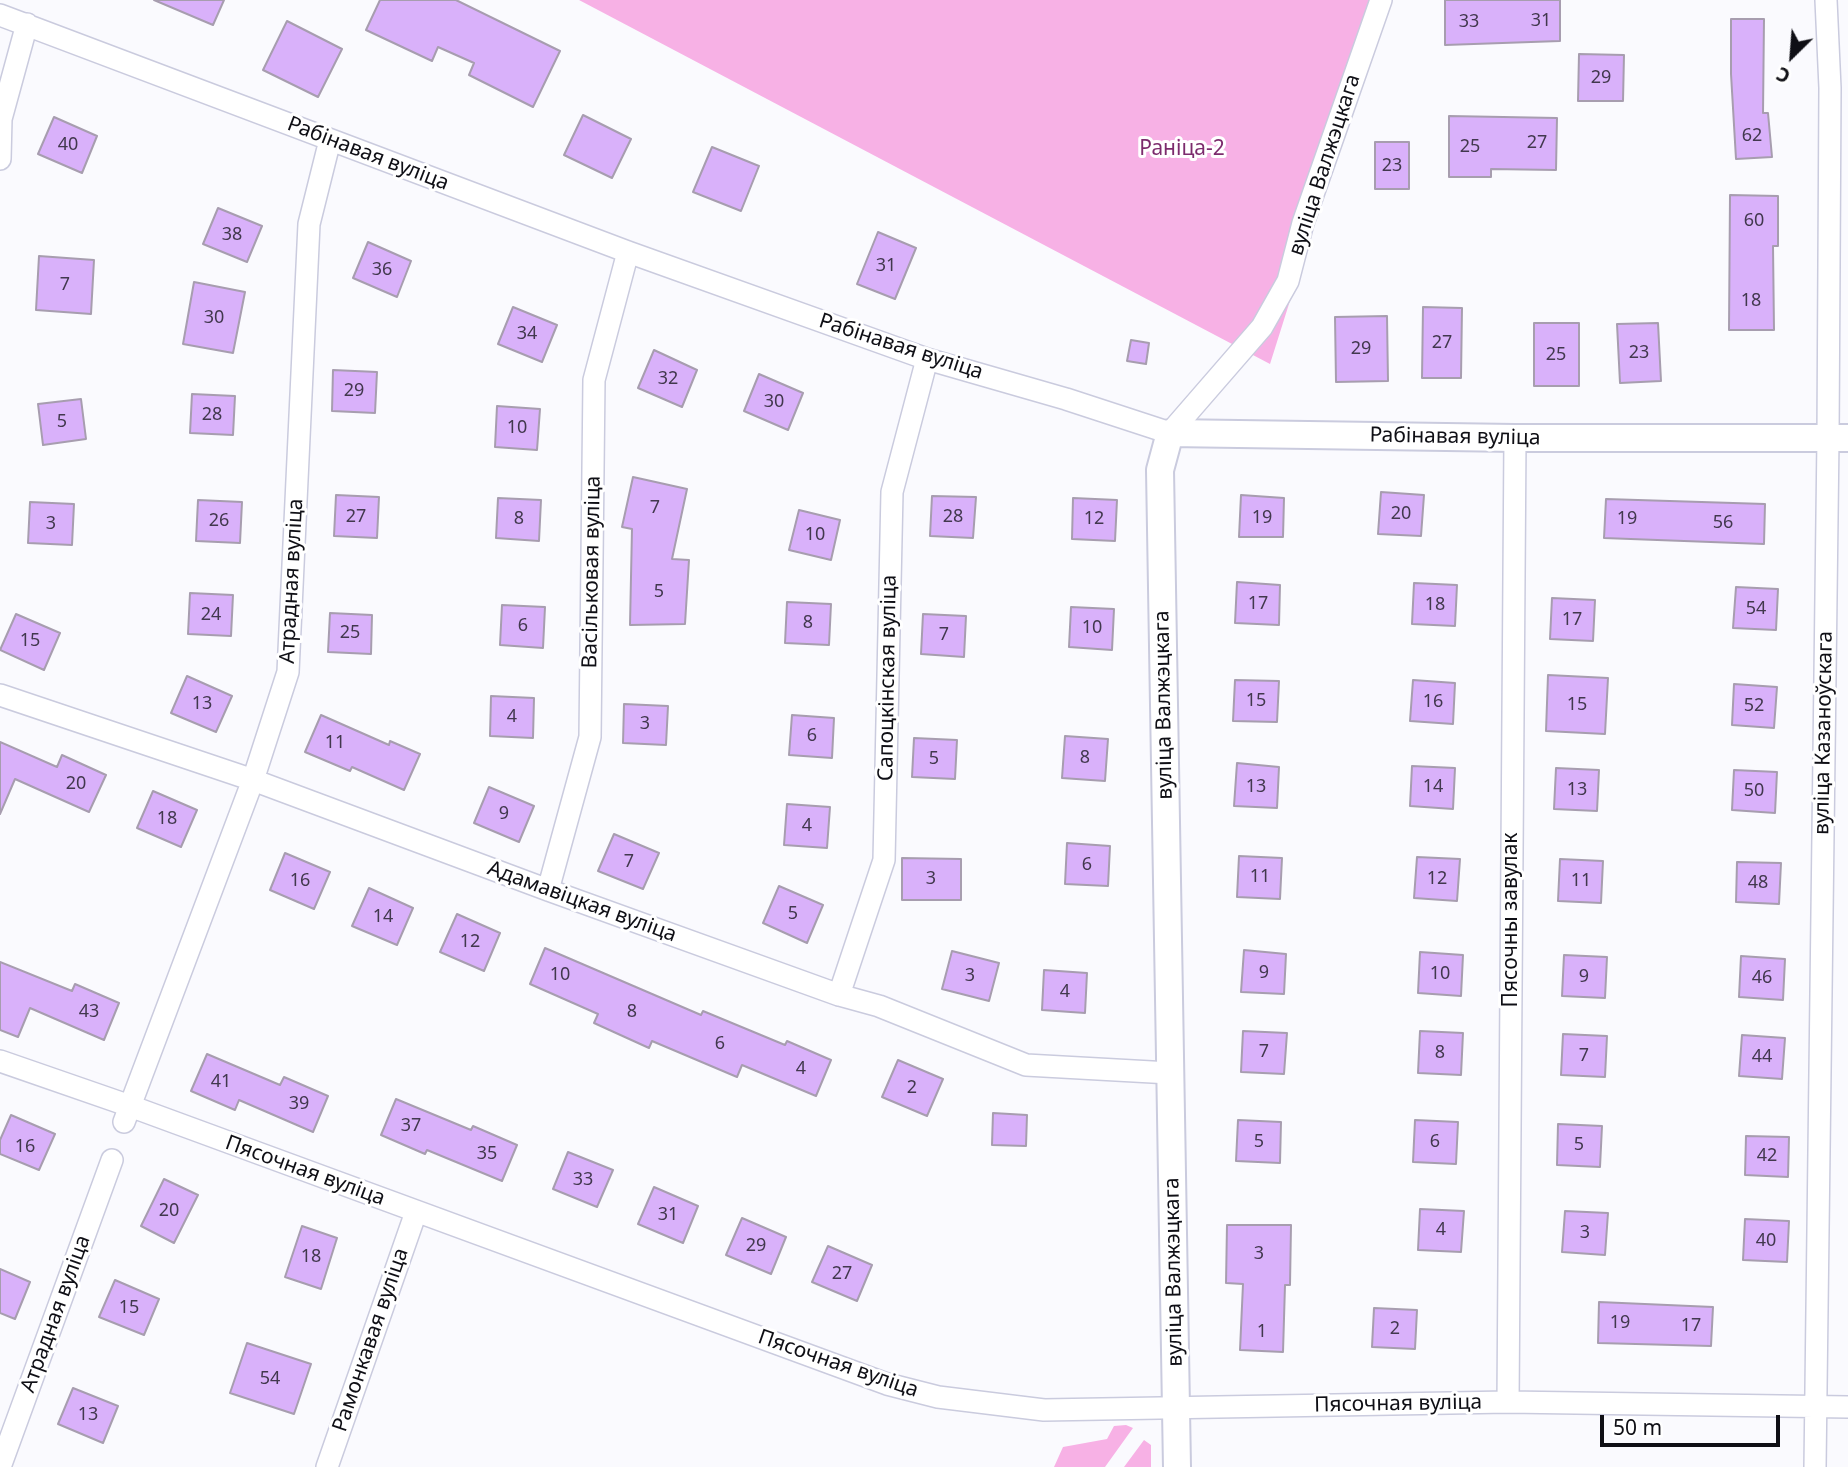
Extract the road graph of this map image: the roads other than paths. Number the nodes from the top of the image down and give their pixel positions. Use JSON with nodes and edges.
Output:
{"nodes":[{"id":1,"x":1381,"y":0,"type":"edge"},
{"id":2,"x":1826,"y":0,"type":"edge"},
{"id":3,"x":0,"y":15,"type":"edge"},
{"id":4,"x":27,"y":24,"type":"junction"},
{"id":5,"x":1839,"y":88,"type":"edge"},
{"id":6,"x":330,"y":140,"type":"junction"},
{"id":7,"x":0,"y":159,"type":"edge"},
{"id":8,"x":628,"y":252,"type":"junction"},
{"id":9,"x":927,"y":359,"type":"junction"},
{"id":10,"x":1170,"y":433,"type":"junction"},
{"id":11,"x":1515,"y":438,"type":"junction"},
{"id":12,"x":1838,"y":438,"type":"edge"},
{"id":13,"x":0,"y":695,"type":"edge"},
{"id":14,"x":253,"y":780,"type":"junction"},
{"id":15,"x":548,"y":890,"type":"junction"},
{"id":16,"x":839,"y":995,"type":"junction"},
{"id":17,"x":0,"y":1061,"type":"edge"},
{"id":18,"x":1170,"y":1073,"type":"junction"},
{"id":19,"x":127,"y":1114,"type":"junction"},
{"id":20,"x":112,"y":1160,"type":"dead end"},
{"id":21,"x":416,"y":1212,"type":"junction"},
{"id":22,"x":1508,"y":1402,"type":"junction"},
{"id":23,"x":1815,"y":1406,"type":"junction"},
{"id":24,"x":1848,"y":1407,"type":"edge"},
{"id":25,"x":1176,"y":1408,"type":"junction"},
{"id":26,"x":0,"y":1467,"type":"edge"},
{"id":27,"x":327,"y":1467,"type":"edge"},
{"id":28,"x":1177,"y":1467,"type":"edge"},
{"id":29,"x":1815,"y":1467,"type":"edge"}],
"edges":[{"from":1,"to":10,"type":"street","name":"вуліца Валжэцкага"},
{"from":2,"to":5,"type":"street","name":"вуліца Казаноўскага"},
{"from":3,"to":4,"type":"street","name":"Рабінавая вуліца"},
{"from":4,"to":6,"type":"street","name":"Рабінавая вуліца"},
{"from":4,"to":7,"type":"street"},
{"from":5,"to":12,"type":"street","name":"вуліца Казаноўскага"},
{"from":6,"to":8,"type":"street","name":"Рабінавая вуліца"},
{"from":6,"to":14,"type":"street","name":"Атрадная вуліца"},
{"from":8,"to":9,"type":"street","name":"Рабінавая вуліца"},
{"from":8,"to":15,"type":"street","name":"Васільковая вуліца"},
{"from":9,"to":10,"type":"street","name":"Рабінавая вуліца"},
{"from":9,"to":16,"type":"street","name":"Сапоцкінская вуліца"},
{"from":10,"to":11,"type":"street","name":"Рабінавая вуліца"},
{"from":10,"to":18,"type":"street","name":"вуліца Валжэцкага"},
{"from":11,"to":12,"type":"street","name":"Рабінавая вуліца"},
{"from":11,"to":22,"type":"street","name":"Пясочны завулак"},
{"from":12,"to":23,"type":"street","name":"вуліца Казаноўскага"},
{"from":13,"to":14,"type":"street","name":"Адамавіцкая вуліца"},
{"from":14,"to":15,"type":"street","name":"Адамавіцкая вуліца"},
{"from":14,"to":19,"type":"street","name":"Атрадная вуліца"},
{"from":15,"to":16,"type":"street","name":"Адамавіцкая вуліца"},
{"from":16,"to":18,"type":"street","name":"Адамавіцкая вуліца"},
{"from":17,"to":19,"type":"street","name":"Пясочная вуліца"},
{"from":18,"to":25,"type":"street","name":"вуліца Валжэцкага"},
{"from":19,"to":21,"type":"street","name":"Пясочная вуліца"},
{"from":20,"to":26,"type":"street","name":"Атрадная вуліца"},
{"from":21,"to":25,"type":"street","name":"Пясочная вуліца"},
{"from":21,"to":27,"type":"street","name":"Рамонкавая вуліца"},
{"from":22,"to":23,"type":"street","name":"Пясочная вуліца"},
{"from":22,"to":25,"type":"street","name":"Пясочная вуліца"},
{"from":23,"to":24,"type":"street","name":"Пясочная вуліца"},
{"from":23,"to":29,"type":"street","name":"вуліца Казаноўскага"},
{"from":25,"to":28,"type":"street","name":"вуліца Валжэцкага"}]}
